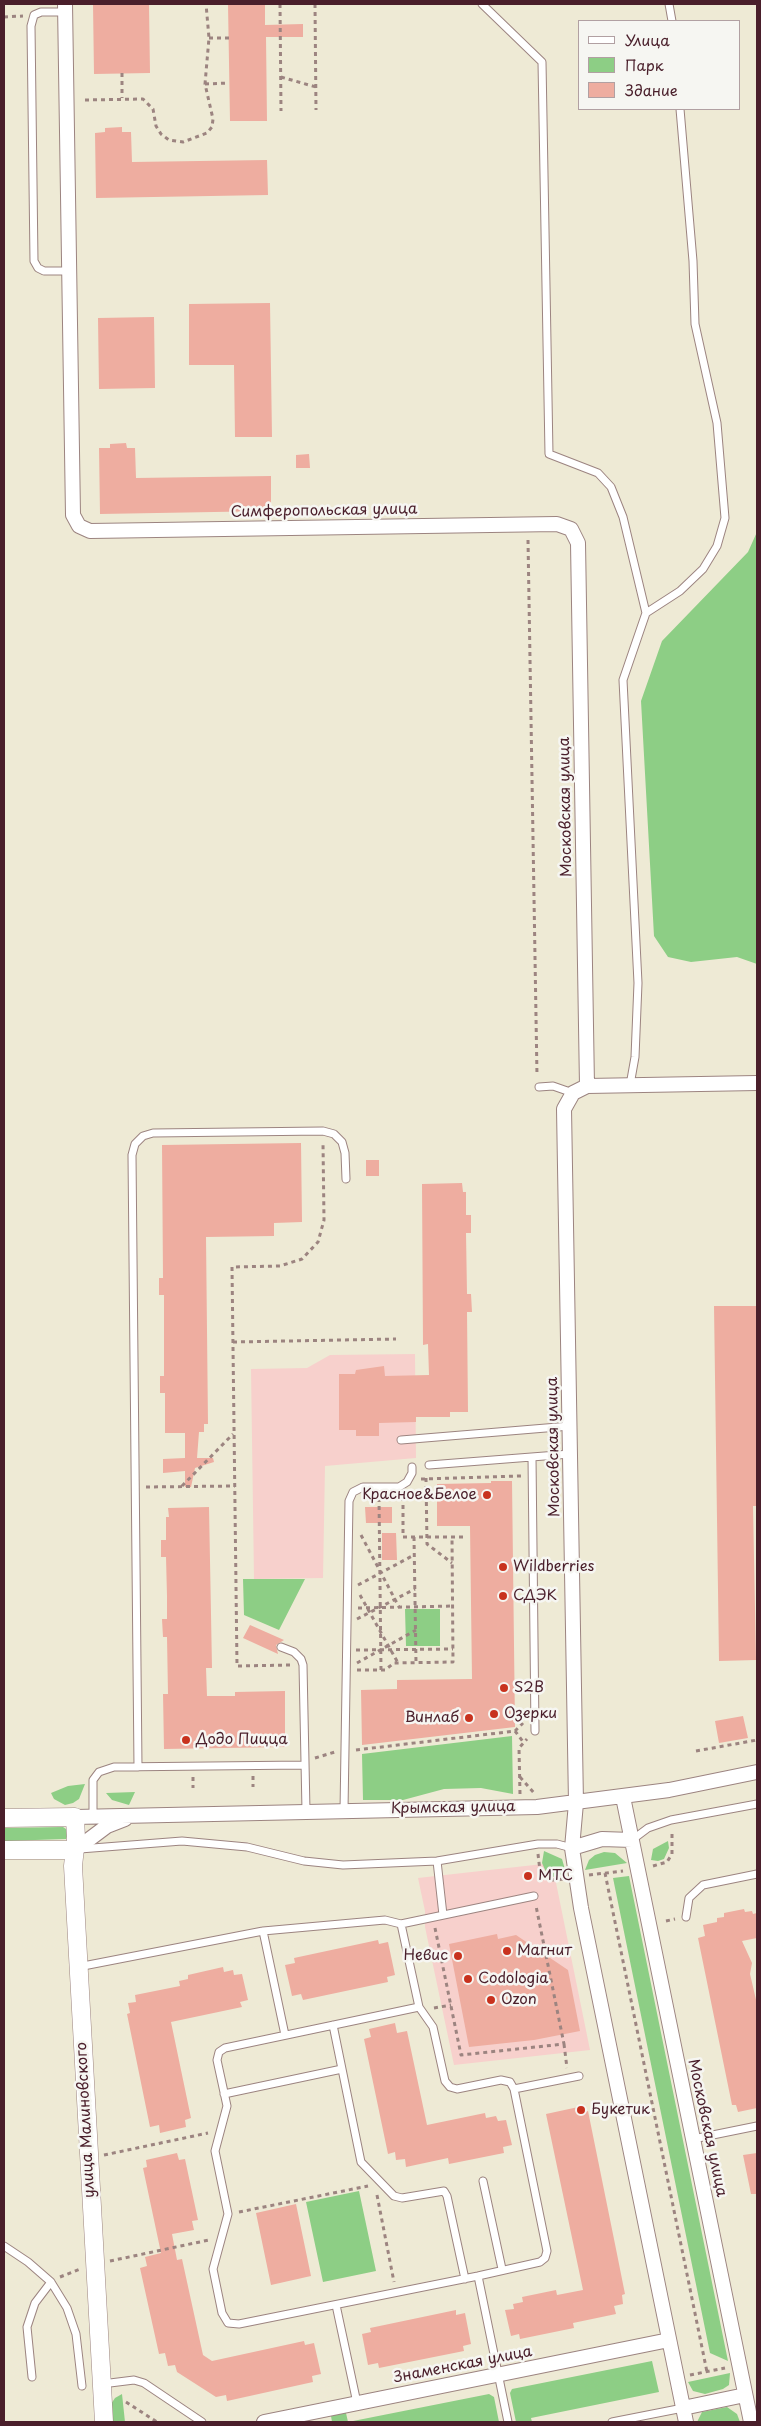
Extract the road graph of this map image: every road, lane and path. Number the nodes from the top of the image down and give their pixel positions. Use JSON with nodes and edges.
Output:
{"nodes":[{"id":1,"x":206,"y":4,"type":"edge"},
{"id":2,"x":280,"y":4,"type":"edge"},
{"id":3,"x":315,"y":4,"type":"edge"},
{"id":4,"x":482,"y":4,"type":"edge"},
{"id":5,"x":669,"y":4,"type":"edge"},
{"id":6,"x":65,"y":8,"type":"edge"},
{"id":7,"x":34,"y":15,"type":"junction"},
{"id":8,"x":4,"y":16,"type":"edge"},
{"id":9,"x":672,"y":20,"type":"edge"},
{"id":10,"x":209,"y":38,"type":"junction"},
{"id":11,"x":229,"y":38,"type":"dead end"},
{"id":12,"x":122,"y":73,"type":"dead end"},
{"id":13,"x":281,"y":77,"type":"junction"},
{"id":14,"x":228,"y":83,"type":"dead end"},
{"id":15,"x":206,"y":84,"type":"junction"},
{"id":16,"x":316,"y":87,"type":"junction"},
{"id":17,"x":122,"y":98,"type":"junction"},
{"id":18,"x":85,"y":100,"type":"dead end"},
{"id":19,"x":316,"y":110,"type":"dead end"},
{"id":20,"x":680,"y":110,"type":"edge"},
{"id":21,"x":281,"y":111,"type":"dead end"},
{"id":22,"x":69,"y":271,"type":"junction"},
{"id":23,"x":528,"y":524,"type":"junction"},
{"id":24,"x":571,"y":529,"type":"joint"},
{"id":25,"x":646,"y":613,"type":"junction"},
{"id":26,"x":536,"y":1066,"type":"dead end"},
{"id":27,"x":757,"y":1083,"type":"edge"},
{"id":28,"x":630,"y":1085,"type":"junction"},
{"id":29,"x":539,"y":1086,"type":"dead end"},
{"id":30,"x":586,"y":1086,"type":"junction"},
{"id":31,"x":573,"y":1093,"type":"junction"},
{"id":32,"x":323,"y":1131,"type":"junction"},
{"id":33,"x":346,"y":1179,"type":"dead end"},
{"id":34,"x":396,"y":1340,"type":"dead end"},
{"id":35,"x":233,"y":1342,"type":"junction"},
{"id":36,"x":570,"y":1426,"type":"junction"},
{"id":37,"x":234,"y":1433,"type":"junction"},
{"id":38,"x":401,"y":1440,"type":"dead end"},
{"id":39,"x":570,"y":1454,"type":"junction"},
{"id":40,"x":532,"y":1457,"type":"junction"},
{"id":41,"x":429,"y":1466,"type":"dead end"},
{"id":42,"x":412,"y":1467,"type":"dead end"},
{"id":43,"x":182,"y":1486,"type":"junction"},
{"id":44,"x":235,"y":1486,"type":"junction"},
{"id":45,"x":520,"y":1486,"type":"dead end"},
{"id":46,"x":135,"y":1487,"type":"junction"},
{"id":47,"x":373,"y":1496,"type":"dead end"},
{"id":48,"x":379,"y":1496,"type":"junction"},
{"id":49,"x":387,"y":1496,"type":"dead end"},
{"id":50,"x":395,"y":1496,"type":"dead end"},
{"id":51,"x":403,"y":1496,"type":"junction"},
{"id":52,"x":427,"y":1496,"type":"junction"},
{"id":53,"x":465,"y":1536,"type":"dead end"},
{"id":54,"x":414,"y":1537,"type":"junction"},
{"id":55,"x":427,"y":1537,"type":"junction"},
{"id":56,"x":452,"y":1537,"type":"junction"},
{"id":57,"x":358,"y":1539,"type":"dead end"},
{"id":58,"x":415,"y":1555,"type":"junction"},
{"id":59,"x":452,"y":1563,"type":"junction"},
{"id":60,"x":380,"y":1572,"type":"junction"},
{"id":61,"x":358,"y":1576,"type":"dead end"},
{"id":62,"x":357,"y":1585,"type":"junction"},
{"id":63,"x":415,"y":1589,"type":"junction"},
{"id":64,"x":357,"y":1590,"type":"junction"},
{"id":65,"x":395,"y":1599,"type":"junction"},
{"id":66,"x":453,"y":1606,"type":"junction"},
{"id":67,"x":367,"y":1607,"type":"junction"},
{"id":68,"x":380,"y":1607,"type":"junction"},
{"id":69,"x":400,"y":1607,"type":"junction"},
{"id":70,"x":415,"y":1607,"type":"junction"},
{"id":71,"x":347,"y":1608,"type":"junction"},
{"id":72,"x":357,"y":1608,"type":"junction"},
{"id":73,"x":370,"y":1613,"type":"junction"},
{"id":74,"x":357,"y":1620,"type":"junction"},
{"id":75,"x":357,"y":1627,"type":"dead end"},
{"id":76,"x":416,"y":1630,"type":"junction"},
{"id":77,"x":380,"y":1632,"type":"junction"},
{"id":78,"x":356,"y":1642,"type":"dead end"},
{"id":79,"x":388,"y":1645,"type":"junction"},
{"id":80,"x":281,"y":1647,"type":"dead end"},
{"id":81,"x":416,"y":1649,"type":"junction"},
{"id":82,"x":453,"y":1649,"type":"junction"},
{"id":83,"x":356,"y":1650,"type":"junction"},
{"id":84,"x":381,"y":1650,"type":"junction"},
{"id":85,"x":390,"y":1650,"type":"junction"},
{"id":86,"x":356,"y":1663,"type":"junction"},
{"id":87,"x":398,"y":1663,"type":"junction"},
{"id":88,"x":416,"y":1663,"type":"junction"},
{"id":89,"x":303,"y":1664,"type":"junction"},
{"id":90,"x":356,"y":1670,"type":"junction"},
{"id":91,"x":381,"y":1670,"type":"junction"},
{"id":92,"x":356,"y":1680,"type":"dead end"},
{"id":93,"x":522,"y":1714,"type":"dead end"},
{"id":94,"x":515,"y":1731,"type":"junction"},
{"id":95,"x":535,"y":1731,"type":"joint"},
{"id":96,"x":357,"y":1740,"type":"dead end"},
{"id":97,"x":757,"y":1740,"type":"edge"},
{"id":98,"x":524,"y":1743,"type":"junction"},
{"id":99,"x":357,"y":1749,"type":"junction"},
{"id":100,"x":345,"y":1751,"type":"junction"},
{"id":101,"x":696,"y":1751,"type":"dead end"},
{"id":102,"x":305,"y":1765,"type":"junction"},
{"id":103,"x":138,"y":1767,"type":"junction"},
{"id":104,"x":757,"y":1772,"type":"edge"},
{"id":105,"x":519,"y":1776,"type":"junction"},
{"id":106,"x":520,"y":1796,"type":"dead end"},
{"id":107,"x":537,"y":1796,"type":"dead end"},
{"id":108,"x":622,"y":1797,"type":"junction"},
{"id":109,"x":576,"y":1803,"type":"junction"},
{"id":110,"x":757,"y":1804,"type":"edge"},
{"id":111,"x":344,"y":1810,"type":"junction"},
{"id":112,"x":306,"y":1811,"type":"junction"},
{"id":113,"x":146,"y":1814,"type":"junction"},
{"id":114,"x":93,"y":1816,"type":"junction"},
{"id":115,"x":74,"y":1817,"type":"junction"},
{"id":116,"x":4,"y":1818,"type":"edge"},
{"id":117,"x":671,"y":1820,"type":"junction"},
{"id":118,"x":632,"y":1840,"type":"junction"},
{"id":119,"x":538,"y":1844,"type":"junction"},
{"id":120,"x":572,"y":1848,"type":"junction"},
{"id":121,"x":4,"y":1850,"type":"edge"},
{"id":122,"x":75,"y":1850,"type":"junction"},
{"id":123,"x":437,"y":1861,"type":"junction"},
{"id":124,"x":650,"y":1867,"type":"dead end"},
{"id":125,"x":628,"y":1870,"type":"dead end"},
{"id":126,"x":605,"y":1873,"type":"junction"},
{"id":127,"x":757,"y":1874,"type":"edge"},
{"id":128,"x":586,"y":1876,"type":"dead end"},
{"id":129,"x":567,"y":1879,"type":"dead end"},
{"id":130,"x":534,"y":1896,"type":"joint"},
{"id":131,"x":443,"y":1915,"type":"junction"},
{"id":132,"x":433,"y":1917,"type":"junction"},
{"id":133,"x":686,"y":1917,"type":"dead end"},
{"id":134,"x":677,"y":1918,"type":"dead end"},
{"id":135,"x":666,"y":1921,"type":"dead end"},
{"id":136,"x":401,"y":1924,"type":"junction"},
{"id":137,"x":263,"y":1931,"type":"junction"},
{"id":138,"x":78,"y":1967,"type":"junction"},
{"id":139,"x":419,"y":2007,"type":"junction"},
{"id":140,"x":332,"y":2025,"type":"junction"},
{"id":141,"x":286,"y":2035,"type":"junction"},
{"id":142,"x":564,"y":2044,"type":"junction"},
{"id":143,"x":342,"y":2069,"type":"junction"},
{"id":144,"x":579,"y":2076,"type":"dead end"},
{"id":145,"x":568,"y":2078,"type":"junction"},
{"id":146,"x":514,"y":2089,"type":"junction"},
{"id":147,"x":224,"y":2094,"type":"junction"},
{"id":148,"x":757,"y":2126,"type":"edge"},
{"id":149,"x":220,"y":2130,"type":"junction"},
{"id":150,"x":693,"y":2139,"type":"junction"},
{"id":151,"x":101,"y":2156,"type":"dead end"},
{"id":152,"x":483,"y":2181,"type":"dead end"},
{"id":153,"x":377,"y":2183,"type":"junction"},
{"id":154,"x":228,"y":2214,"type":"junction"},
{"id":155,"x":222,"y":2237,"type":"junction"},
{"id":156,"x":4,"y":2246,"type":"edge"},
{"id":157,"x":108,"y":2262,"type":"dead end"},
{"id":158,"x":502,"y":2269,"type":"junction"},
{"id":159,"x":478,"y":2276,"type":"junction"},
{"id":160,"x":465,"y":2279,"type":"junction"},
{"id":161,"x":51,"y":2282,"type":"junction"},
{"id":162,"x":396,"y":2293,"type":"junction"},
{"id":163,"x":336,"y":2305,"type":"junction"},
{"id":164,"x":669,"y":2340,"type":"junction"},
{"id":165,"x":729,"y":2367,"type":"dead end"},
{"id":166,"x":707,"y":2372,"type":"junction"},
{"id":167,"x":498,"y":2375,"type":"junction"},
{"id":168,"x":687,"y":2376,"type":"dead end"},
{"id":169,"x":32,"y":2377,"type":"dead end"},
{"id":170,"x":101,"y":2384,"type":"junction"},
{"id":171,"x":82,"y":2386,"type":"dead end"},
{"id":172,"x":745,"y":2395,"type":"junction"},
{"id":173,"x":126,"y":2402,"type":"dead end"},
{"id":174,"x":357,"y":2403,"type":"junction"},
{"id":175,"x":683,"y":2408,"type":"junction"},
{"id":176,"x":752,"y":2416,"type":"edge"},
{"id":177,"x":104,"y":2422,"type":"edge"},
{"id":178,"x":157,"y":2422,"type":"edge"},
{"id":179,"x":202,"y":2422,"type":"edge"},
{"id":180,"x":266,"y":2422,"type":"edge"},
{"id":181,"x":508,"y":2422,"type":"edge"},
{"id":182,"x":612,"y":2422,"type":"edge"},
{"id":183,"x":686,"y":2422,"type":"edge"}],
"edges":[{"from":1,"to":10,"type":"path"},
{"from":2,"to":13,"type":"path"},
{"from":3,"to":16,"type":"path"},
{"from":4,"to":25,"type":"lane"},
{"from":5,"to":9,"type":"lane"},
{"from":6,"to":7,"type":"lane"},
{"from":6,"to":22,"type":"street"},
{"from":7,"to":8,"type":"path"},
{"from":7,"to":22,"type":"lane"},
{"from":10,"to":11,"type":"path"},
{"from":10,"to":15,"type":"path"},
{"from":12,"to":17,"type":"path"},
{"from":13,"to":16,"type":"path"},
{"from":13,"to":21,"type":"path"},
{"from":14,"to":15,"type":"path"},
{"from":15,"to":17,"type":"path"},
{"from":16,"to":19,"type":"path"},
{"from":17,"to":18,"type":"path"},
{"from":20,"to":25,"type":"lane"},
{"from":22,"to":23,"type":"street","name":"Симферопольская улица"},
{"from":23,"to":24,"type":"street","name":"Симферопольская улица"},
{"from":23,"to":26,"type":"path"},
{"from":24,"to":30,"type":"street","name":"Московская улица"},
{"from":25,"to":28,"type":"lane"},
{"from":27,"to":28,"type":"street"},
{"from":28,"to":30,"type":"street"},
{"from":29,"to":31,"type":"lane"},
{"from":30,"to":31,"type":"street"},
{"from":31,"to":36,"type":"street","name":"Московская улица"},
{"from":32,"to":33,"type":"lane"},
{"from":32,"to":35,"type":"path"},
{"from":32,"to":46,"type":"lane"},
{"from":34,"to":35,"type":"path"},
{"from":35,"to":37,"type":"path"},
{"from":36,"to":38,"type":"lane"},
{"from":36,"to":39,"type":"street","name":"Московская улица"},
{"from":37,"to":43,"type":"path"},
{"from":37,"to":44,"type":"path"},
{"from":39,"to":40,"type":"lane"},
{"from":39,"to":109,"type":"street","name":"Московская улица"},
{"from":40,"to":41,"type":"lane"},
{"from":40,"to":95,"type":"lane"},
{"from":42,"to":71,"type":"lane"},
{"from":43,"to":44,"type":"path"},
{"from":43,"to":46,"type":"path"},
{"from":44,"to":89,"type":"path"},
{"from":45,"to":52,"type":"path"},
{"from":46,"to":103,"type":"lane"},
{"from":47,"to":48,"type":"path"},
{"from":48,"to":49,"type":"path"},
{"from":48,"to":60,"type":"path"},
{"from":50,"to":51,"type":"path"},
{"from":51,"to":52,"type":"path"},
{"from":51,"to":54,"type":"path"},
{"from":52,"to":55,"type":"path"},
{"from":53,"to":56,"type":"path"},
{"from":54,"to":55,"type":"path"},
{"from":54,"to":58,"type":"path"},
{"from":55,"to":56,"type":"path"},
{"from":55,"to":59,"type":"path"},
{"from":56,"to":59,"type":"path"},
{"from":57,"to":60,"type":"path"},
{"from":58,"to":60,"type":"path"},
{"from":58,"to":63,"type":"path"},
{"from":59,"to":66,"type":"path"},
{"from":60,"to":62,"type":"path"},
{"from":60,"to":65,"type":"path"},
{"from":60,"to":68,"type":"path"},
{"from":61,"to":62,"type":"path"},
{"from":62,"to":64,"type":"path"},
{"from":63,"to":65,"type":"path"},
{"from":63,"to":70,"type":"path"},
{"from":64,"to":67,"type":"path"},
{"from":64,"to":72,"type":"path"},
{"from":65,"to":68,"type":"path"},
{"from":65,"to":69,"type":"path"},
{"from":66,"to":70,"type":"path"},
{"from":66,"to":82,"type":"path"},
{"from":67,"to":68,"type":"path"},
{"from":67,"to":72,"type":"path"},
{"from":67,"to":73,"type":"path"},
{"from":68,"to":69,"type":"path"},
{"from":68,"to":73,"type":"path"},
{"from":68,"to":77,"type":"path"},
{"from":69,"to":70,"type":"path"},
{"from":70,"to":76,"type":"path"},
{"from":71,"to":72,"type":"path"},
{"from":71,"to":100,"type":"lane"},
{"from":72,"to":74,"type":"path"},
{"from":73,"to":74,"type":"path"},
{"from":73,"to":77,"type":"path"},
{"from":74,"to":75,"type":"path"},
{"from":76,"to":79,"type":"path"},
{"from":76,"to":81,"type":"path"},
{"from":77,"to":79,"type":"path"},
{"from":77,"to":84,"type":"path"},
{"from":78,"to":83,"type":"path"},
{"from":79,"to":84,"type":"path"},
{"from":79,"to":85,"type":"path"},
{"from":80,"to":89,"type":"lane"},
{"from":81,"to":82,"type":"path"},
{"from":81,"to":85,"type":"path"},
{"from":81,"to":88,"type":"path"},
{"from":82,"to":88,"type":"path"},
{"from":83,"to":84,"type":"path"},
{"from":83,"to":86,"type":"path"},
{"from":84,"to":85,"type":"path"},
{"from":84,"to":86,"type":"path"},
{"from":84,"to":91,"type":"path"},
{"from":85,"to":87,"type":"path"},
{"from":86,"to":90,"type":"path"},
{"from":87,"to":88,"type":"path"},
{"from":87,"to":91,"type":"path"},
{"from":89,"to":102,"type":"lane"},
{"from":90,"to":91,"type":"path"},
{"from":90,"to":92,"type":"path"},
{"from":93,"to":94,"type":"path"},
{"from":94,"to":98,"type":"path"},
{"from":94,"to":99,"type":"path"},
{"from":95,"to":98,"type":"path"},
{"from":96,"to":99,"type":"path"},
{"from":97,"to":101,"type":"path"},
{"from":98,"to":105,"type":"path"},
{"from":99,"to":100,"type":"path"},
{"from":100,"to":102,"type":"path"},
{"from":100,"to":111,"type":"lane"},
{"from":102,"to":103,"type":"lane"},
{"from":102,"to":112,"type":"lane"},
{"from":103,"to":114,"type":"lane"},
{"from":104,"to":108,"type":"street","name":"Крымская улица"},
{"from":105,"to":106,"type":"path"},
{"from":105,"to":107,"type":"path"},
{"from":108,"to":109,"type":"street","name":"Крымская улица"},
{"from":108,"to":118,"type":"street","name":"Московская улица"},
{"from":109,"to":111,"type":"street","name":"Крымская улица"},
{"from":109,"to":120,"type":"street","name":"Московская улица"},
{"from":110,"to":117,"type":"lane"},
{"from":111,"to":112,"type":"street","name":"Крымская улица"},
{"from":112,"to":113,"type":"street","name":"Крымская улица"},
{"from":113,"to":114,"type":"street","name":"Крымская улица"},
{"from":113,"to":122,"type":"street","name":"Крымская улица"},
{"from":114,"to":115,"type":"street","name":"Крымская улица"},
{"from":115,"to":116,"type":"street","name":"Крымская улица"},
{"from":115,"to":122,"type":"street","name":"улица Малиновского"},
{"from":117,"to":118,"type":"lane"},
{"from":117,"to":124,"type":"path"},
{"from":118,"to":120,"type":"street"},
{"from":118,"to":150,"type":"street","name":"Московская улица"},
{"from":119,"to":120,"type":"lane"},
{"from":119,"to":123,"type":"lane"},
{"from":119,"to":129,"type":"path"},
{"from":120,"to":164,"type":"street"},
{"from":121,"to":122,"type":"street"},
{"from":122,"to":123,"type":"lane"},
{"from":122,"to":138,"type":"street","name":"улица Малиновского"},
{"from":123,"to":131,"type":"lane"},
{"from":125,"to":126,"type":"path"},
{"from":126,"to":128,"type":"path"},
{"from":126,"to":166,"type":"path"},
{"from":127,"to":133,"type":"lane"},
{"from":130,"to":131,"type":"lane"},
{"from":130,"to":142,"type":"path"},
{"from":131,"to":132,"type":"lane"},
{"from":132,"to":136,"type":"lane"},
{"from":132,"to":142,"type":"path"},
{"from":134,"to":135,"type":"path"},
{"from":136,"to":137,"type":"lane"},
{"from":136,"to":139,"type":"lane"},
{"from":137,"to":138,"type":"lane"},
{"from":137,"to":141,"type":"lane"},
{"from":138,"to":170,"type":"street","name":"улица Малиновского"},
{"from":139,"to":140,"type":"lane"},
{"from":139,"to":146,"type":"lane"},
{"from":140,"to":141,"type":"lane"},
{"from":140,"to":143,"type":"lane"},
{"from":141,"to":147,"type":"lane"},
{"from":142,"to":145,"type":"path"},
{"from":143,"to":147,"type":"lane"},
{"from":143,"to":153,"type":"lane"},
{"from":144,"to":145,"type":"lane"},
{"from":145,"to":146,"type":"lane"},
{"from":146,"to":158,"type":"lane"},
{"from":147,"to":149,"type":"lane"},
{"from":148,"to":150,"type":"lane"},
{"from":149,"to":151,"type":"path"},
{"from":149,"to":154,"type":"lane"},
{"from":150,"to":172,"type":"street","name":"Московская улица"},
{"from":152,"to":158,"type":"lane"},
{"from":153,"to":154,"type":"path"},
{"from":153,"to":160,"type":"lane"},
{"from":153,"to":162,"type":"path"},
{"from":154,"to":155,"type":"lane"},
{"from":155,"to":157,"type":"path"},
{"from":155,"to":163,"type":"lane"},
{"from":156,"to":161,"type":"lane"},
{"from":158,"to":159,"type":"lane"},
{"from":159,"to":160,"type":"lane"},
{"from":159,"to":167,"type":"lane"},
{"from":160,"to":162,"type":"lane"},
{"from":161,"to":169,"type":"lane"},
{"from":161,"to":171,"type":"lane"},
{"from":162,"to":163,"type":"lane"},
{"from":163,"to":174,"type":"lane"},
{"from":164,"to":167,"type":"street","name":"Знаменская улица"},
{"from":164,"to":175,"type":"street"},
{"from":165,"to":166,"type":"path"},
{"from":166,"to":168,"type":"path"},
{"from":167,"to":174,"type":"street","name":"Знаменская улица"},
{"from":167,"to":181,"type":"lane"},
{"from":170,"to":177,"type":"street","name":"улица Малиновского"},
{"from":170,"to":179,"type":"lane"},
{"from":172,"to":175,"type":"street"},
{"from":172,"to":176,"type":"street","name":"Московская улица"},
{"from":173,"to":178,"type":"path"},
{"from":174,"to":180,"type":"street","name":"Знаменская улица"},
{"from":175,"to":182,"type":"lane"},
{"from":175,"to":183,"type":"street"}]}
